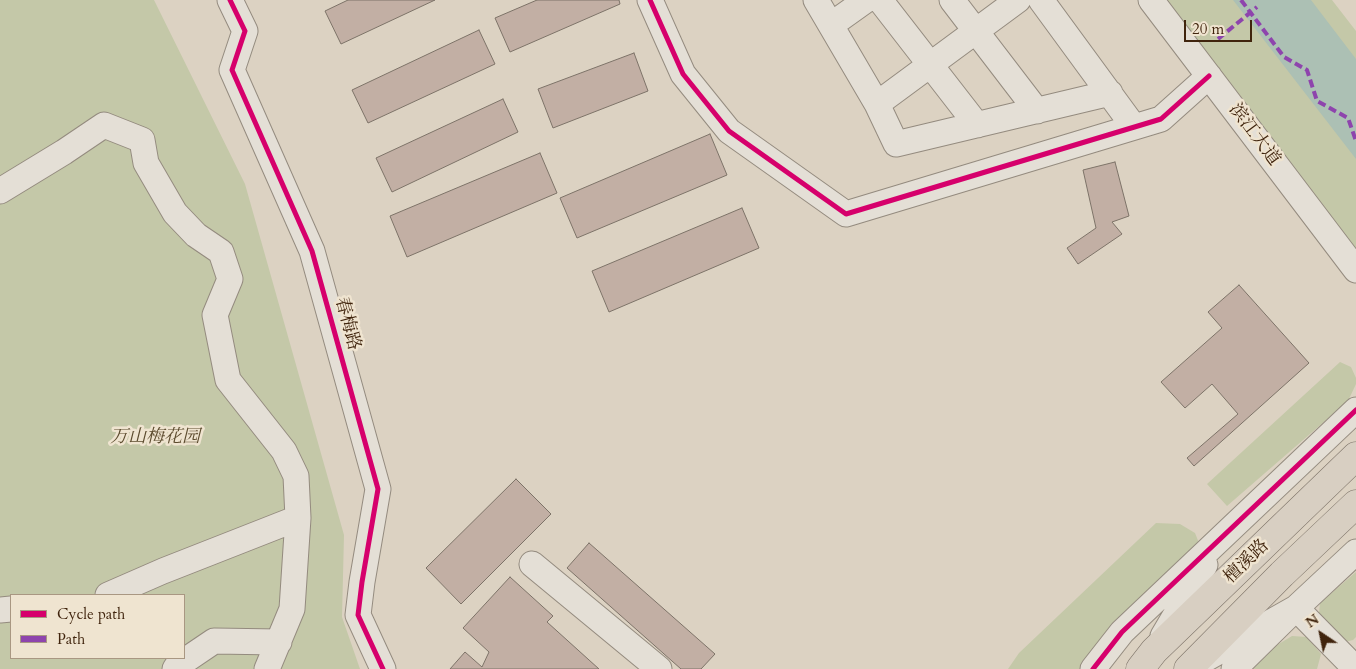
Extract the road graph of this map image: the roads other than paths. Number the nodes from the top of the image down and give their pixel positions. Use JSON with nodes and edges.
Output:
{"nodes":[{"id":1,"x":230,"y":0,"type":"edge"},
{"id":2,"x":650,"y":0,"type":"edge"},
{"id":3,"x":816,"y":0,"type":"edge"},
{"id":4,"x":866,"y":0,"type":"edge"},
{"id":5,"x":880,"y":0,"type":"edge"},
{"id":6,"x":952,"y":0,"type":"edge"},
{"id":7,"x":1018,"y":0,"type":"edge"},
{"id":8,"x":1041,"y":0,"type":"edge"},
{"id":9,"x":1151,"y":0,"type":"edge"},
{"id":10,"x":831,"y":25,"type":"junction"},
{"id":11,"x":976,"y":31,"type":"junction"},
{"id":12,"x":930,"y":65,"type":"junction"},
{"id":13,"x":1209,"y":76,"type":"junction"},
{"id":14,"x":1110,"y":94,"type":"junction"},
{"id":15,"x":877,"y":104,"type":"junction"},
{"id":16,"x":1037,"y":111,"type":"junction"},
{"id":17,"x":977,"y":125,"type":"junction"},
{"id":18,"x":1134,"y":127,"type":"junction"},
{"id":19,"x":0,"y":191,"type":"edge"},
{"id":20,"x":1356,"y":270,"type":"edge"},
{"id":21,"x":1356,"y":410,"type":"edge"},
{"id":22,"x":1356,"y":456,"type":"edge"},
{"id":23,"x":1356,"y":504,"type":"edge"},
{"id":24,"x":298,"y":518,"type":"junction"},
{"id":25,"x":1220,"y":539,"type":"junction"},
{"id":26,"x":1356,"y":552,"type":"edge"},
{"id":27,"x":532,"y":564,"type":"dead end"},
{"id":28,"x":110,"y":594,"type":"edge"},
{"id":29,"x":1296,"y":608,"type":"junction"},
{"id":30,"x":279,"y":642,"type":"junction"},
{"id":31,"x":1147,"y":660,"type":"edge"},
{"id":32,"x":1350,"y":663,"type":"edge"},
{"id":33,"x":175,"y":669,"type":"edge"},
{"id":34,"x":267,"y":669,"type":"edge"},
{"id":35,"x":383,"y":669,"type":"edge"},
{"id":36,"x":658,"y":669,"type":"edge"},
{"id":37,"x":1093,"y":669,"type":"edge"},
{"id":38,"x":1188,"y":669,"type":"edge"},
{"id":39,"x":1234,"y":669,"type":"edge"}],
"edges":[{"from":1,"to":35,"type":"street","name":"春梅路"},
{"from":2,"to":18,"type":"street"},
{"from":3,"to":10,"type":"street"},
{"from":4,"to":10,"type":"street"},
{"from":5,"to":12,"type":"street"},
{"from":6,"to":11,"type":"street"},
{"from":7,"to":11,"type":"street"},
{"from":8,"to":14,"type":"street"},
{"from":9,"to":13,"type":"street","name":"滨江大道"},
{"from":10,"to":15,"type":"street"},
{"from":11,"to":12,"type":"street"},
{"from":11,"to":16,"type":"street"},
{"from":12,"to":15,"type":"street"},
{"from":12,"to":17,"type":"street"},
{"from":13,"to":18,"type":"street"},
{"from":13,"to":20,"type":"street","name":"滨江大道"},
{"from":14,"to":16,"type":"street"},
{"from":14,"to":18,"type":"street"},
{"from":15,"to":17,"type":"street"},
{"from":16,"to":17,"type":"street"},
{"from":19,"to":24,"type":"street"},
{"from":21,"to":25,"type":"street"},
{"from":22,"to":31,"type":"main road","name":"檀溪路"},
{"from":23,"to":38,"type":"main road","name":"檀溪路"},
{"from":24,"to":28,"type":"street"},
{"from":24,"to":30,"type":"street"},
{"from":25,"to":31,"type":"street"},
{"from":25,"to":37,"type":"street"},
{"from":26,"to":29,"type":"street"},
{"from":27,"to":36,"type":"street"},
{"from":29,"to":32,"type":"street"},
{"from":29,"to":38,"type":"street"},
{"from":29,"to":39,"type":"street"},
{"from":30,"to":33,"type":"street"},
{"from":30,"to":34,"type":"street"}]}
